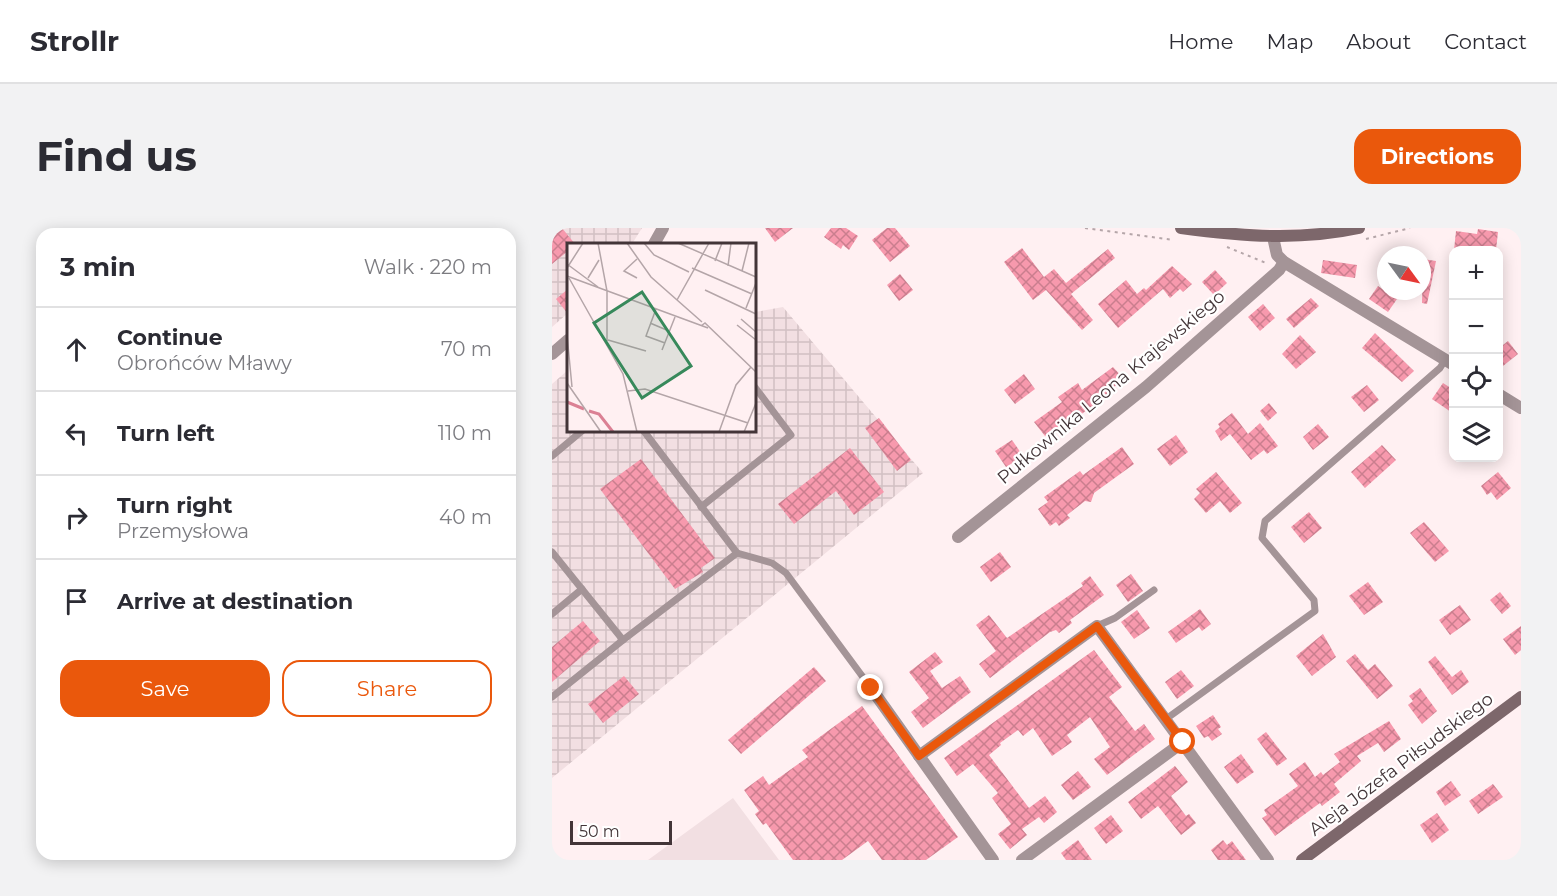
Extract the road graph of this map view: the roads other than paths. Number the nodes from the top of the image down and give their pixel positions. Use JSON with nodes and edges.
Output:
{"nodes":[{"id":1,"x":663,"y":228,"type":"edge"},
{"id":2,"x":1181,"y":228,"type":"edge"},
{"id":3,"x":1362,"y":234,"type":"edge"},
{"id":4,"x":1273,"y":237,"type":"junction"},
{"id":5,"x":655,"y":243,"type":"edge"},
{"id":6,"x":1284,"y":262,"type":"junction"},
{"id":7,"x":567,"y":341,"type":"edge"},
{"id":8,"x":552,"y":354,"type":"edge"},
{"id":9,"x":1449,"y":362,"type":"edge"},
{"id":10,"x":756,"y":389,"type":"edge"},
{"id":11,"x":1503,"y":397,"type":"edge"},
{"id":12,"x":1521,"y":408,"type":"edge"},
{"id":13,"x":582,"y":432,"type":"edge"},
{"id":14,"x":645,"y":432,"type":"edge"},
{"id":15,"x":552,"y":456,"type":"edge"},
{"id":16,"x":701,"y":507,"type":"junction"},
{"id":17,"x":958,"y":537,"type":"dead end"},
{"id":18,"x":552,"y":552,"type":"edge"},
{"id":19,"x":737,"y":553,"type":"junction"},
{"id":20,"x":582,"y":590,"type":"junction"},
{"id":21,"x":1154,"y":590,"type":"dead end"},
{"id":22,"x":552,"y":614,"type":"edge"},
{"id":23,"x":1097,"y":626,"type":"junction"},
{"id":24,"x":623,"y":640,"type":"junction"},
{"id":25,"x":871,"y":688,"type":"joint"},
{"id":26,"x":552,"y":697,"type":"edge"},
{"id":27,"x":1521,"y":697,"type":"edge"},
{"id":28,"x":1166,"y":719,"type":"junction"},
{"id":29,"x":1183,"y":742,"type":"junction"},
{"id":30,"x":919,"y":756,"type":"junction"},
{"id":31,"x":993,"y":860,"type":"edge"},
{"id":32,"x":1022,"y":860,"type":"edge"},
{"id":33,"x":1268,"y":860,"type":"edge"},
{"id":34,"x":1302,"y":860,"type":"edge"}],
"edges":[{"from":1,"to":5,"type":"street"},
{"from":2,"to":4,"type":"main road"},
{"from":3,"to":4,"type":"main road"},
{"from":4,"to":6,"type":"street"},
{"from":6,"to":9,"type":"street"},
{"from":6,"to":17,"type":"street","name":"Pułkownika Leona Krajewskiego"},
{"from":7,"to":8,"type":"street"},
{"from":9,"to":28,"type":"lane"},
{"from":10,"to":16,"type":"lane"},
{"from":11,"to":12,"type":"street"},
{"from":13,"to":15,"type":"lane"},
{"from":14,"to":16,"type":"lane"},
{"from":16,"to":19,"type":"lane"},
{"from":18,"to":20,"type":"lane"},
{"from":19,"to":24,"type":"lane"},
{"from":19,"to":25,"type":"lane"},
{"from":20,"to":22,"type":"lane"},
{"from":20,"to":24,"type":"lane"},
{"from":21,"to":23,"type":"lane"},
{"from":23,"to":28,"type":"street"},
{"from":23,"to":30,"type":"street"},
{"from":24,"to":26,"type":"lane"},
{"from":25,"to":30,"type":"street"},
{"from":27,"to":34,"type":"main road","name":"Aleja Józefa Piłsudskiego"},
{"from":28,"to":29,"type":"street"},
{"from":29,"to":32,"type":"street"},
{"from":29,"to":33,"type":"street"},
{"from":30,"to":31,"type":"street"}]}
